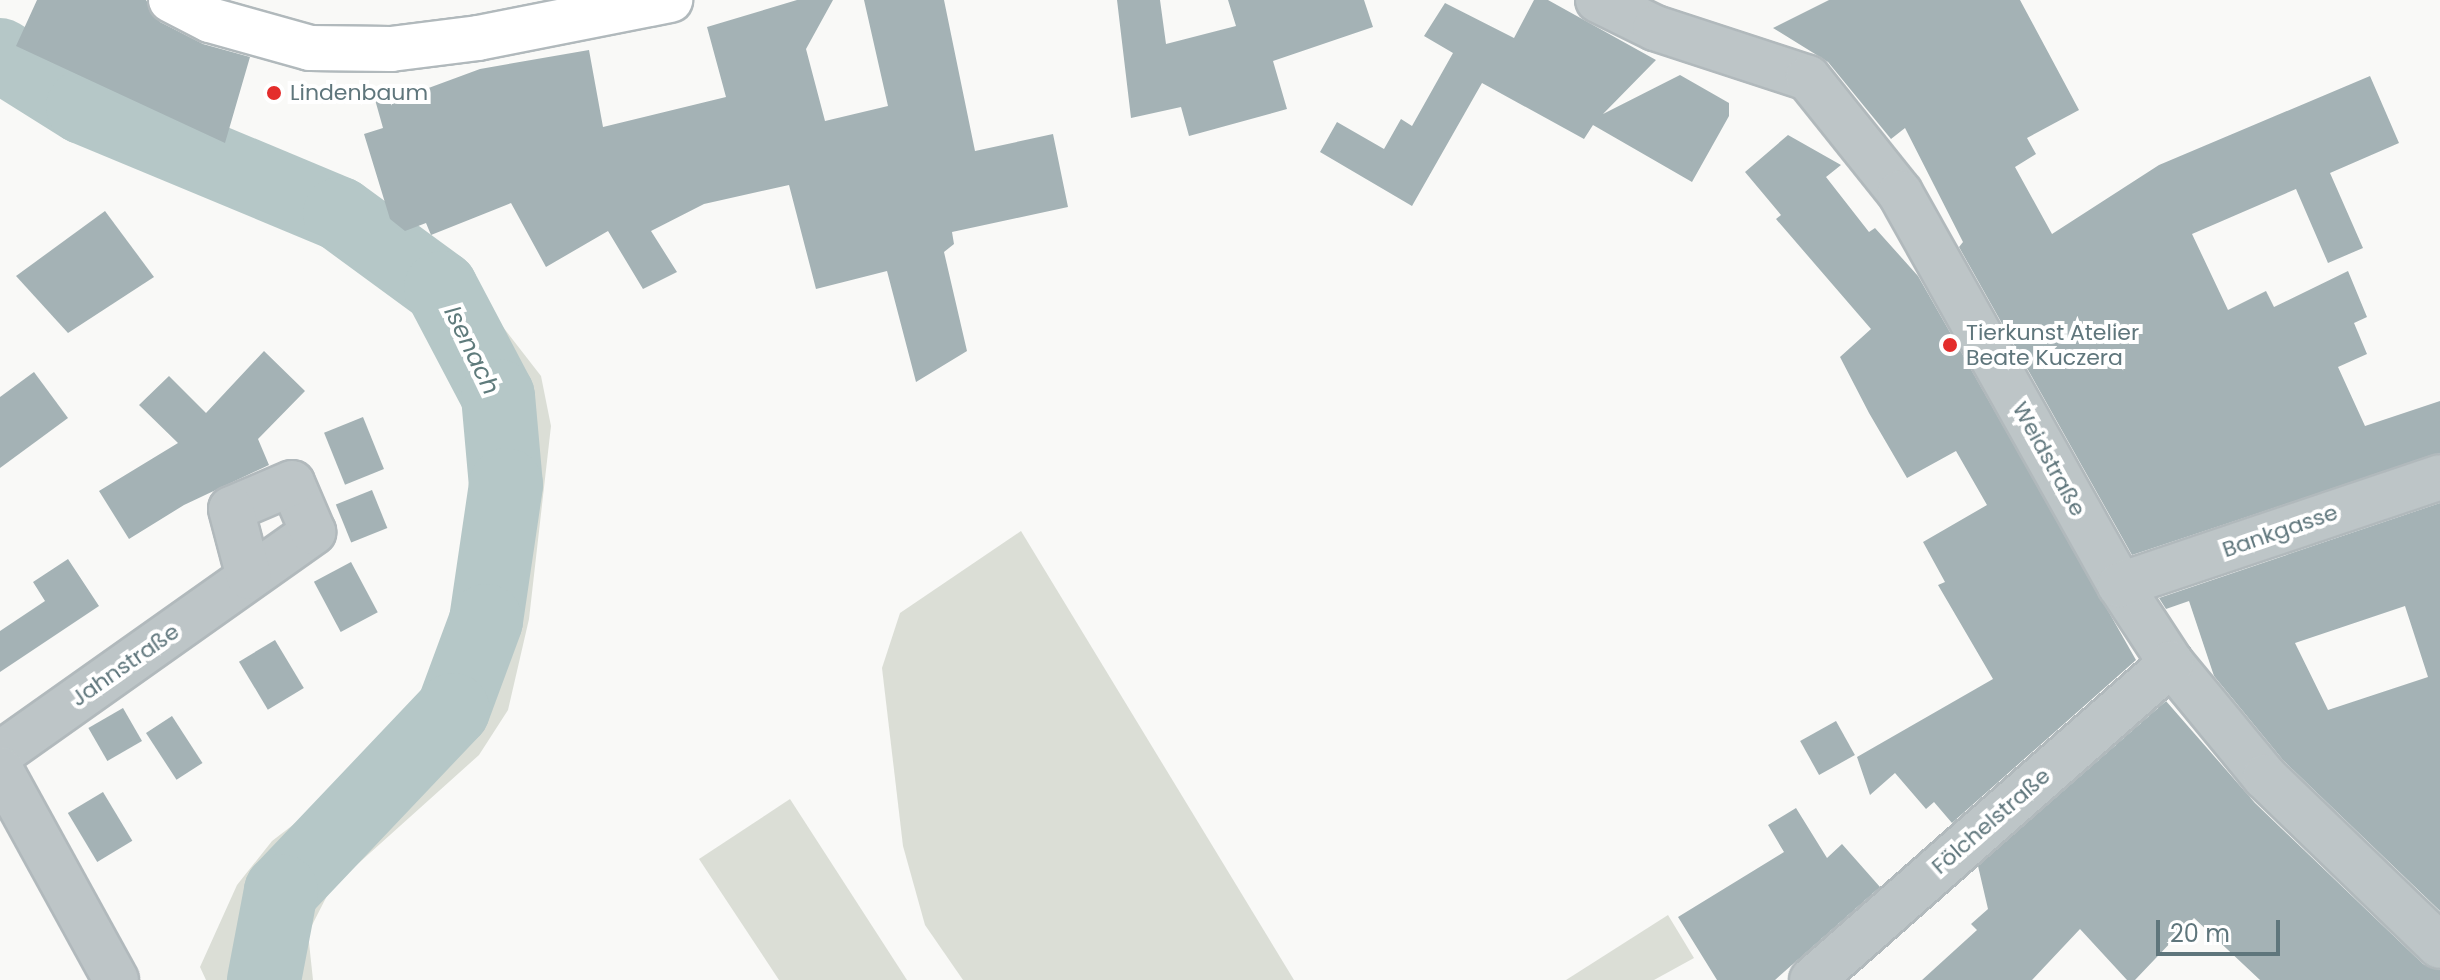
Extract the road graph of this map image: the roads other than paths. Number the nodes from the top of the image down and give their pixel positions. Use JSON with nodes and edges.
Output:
{"nodes":[{"id":1,"x":171,"y":0,"type":"edge"},
{"id":2,"x":670,"y":0,"type":"edge"},
{"id":3,"x":1598,"y":0,"type":"edge"},
{"id":4,"x":2440,"y":477,"type":"edge"},
{"id":5,"x":249,"y":577,"type":"dead end"},
{"id":6,"x":2120,"y":585,"type":"junction"},
{"id":7,"x":2171,"y":663,"type":"junction"},
{"id":8,"x":0,"y":754,"type":"edge"},
{"id":9,"x":0,"y":769,"type":"edge"},
{"id":10,"x":2440,"y":946,"type":"edge"},
{"id":11,"x":116,"y":980,"type":"edge"},
{"id":12,"x":1812,"y":980,"type":"edge"}],
"edges":[{"from":1,"to":2,"type":"main road"},
{"from":3,"to":6,"type":"street","name":"Weidstraße"},
{"from":4,"to":6,"type":"street","name":"Bankgasse"},
{"from":5,"to":8,"type":"street","name":"Jahnstraße"},
{"from":6,"to":7,"type":"street","name":"Weidstraße"},
{"from":7,"to":10,"type":"street","name":"Weidstraße"},
{"from":7,"to":12,"type":"street","name":"Fölchelstraße"},
{"from":9,"to":11,"type":"street"}]}
